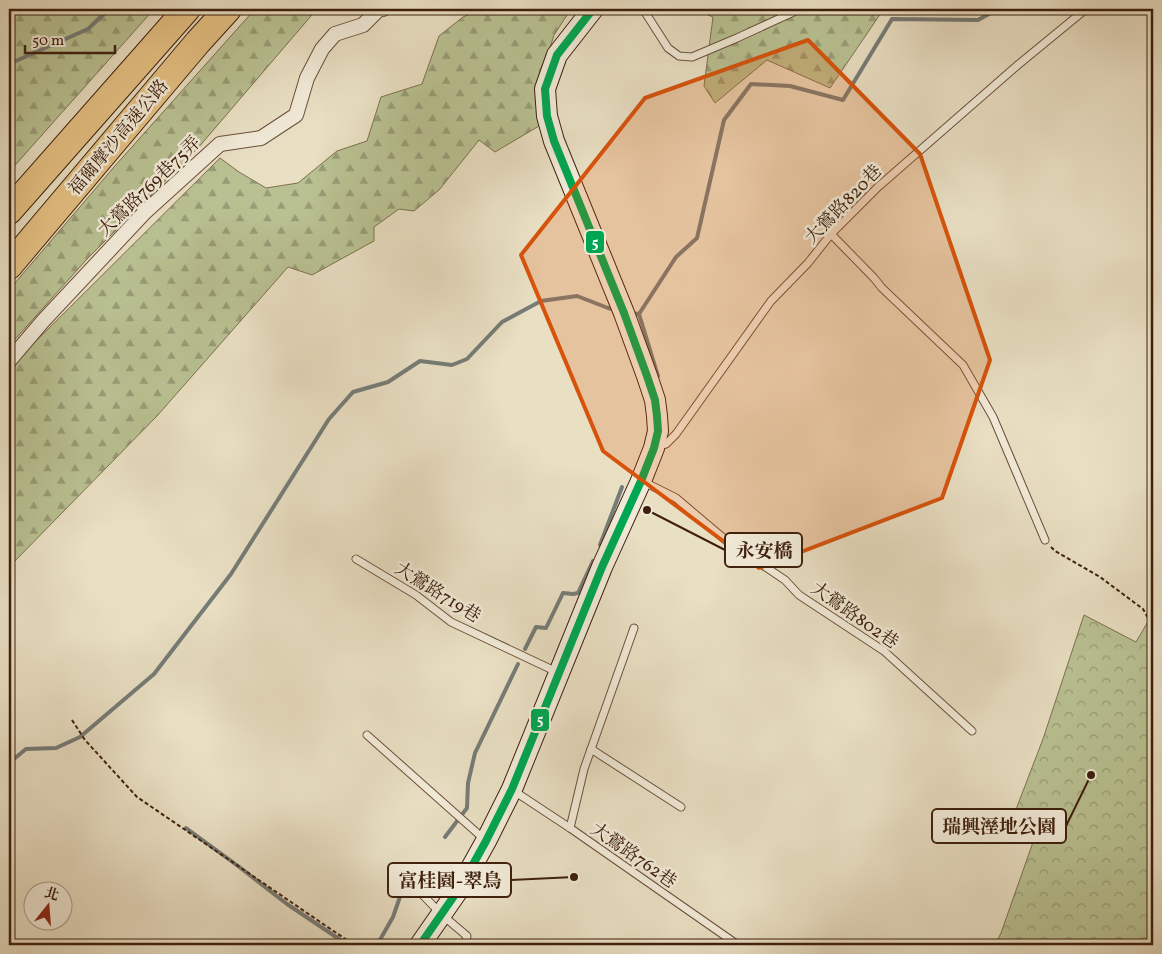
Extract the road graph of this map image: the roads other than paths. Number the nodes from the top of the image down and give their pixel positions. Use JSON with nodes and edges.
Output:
{"nodes":[{"id":1,"x":187,"y":9,"type":"edge"},
{"id":2,"x":228,"y":9,"type":"edge"},
{"id":3,"x":383,"y":9,"type":"edge"},
{"id":4,"x":593,"y":9,"type":"edge"},
{"id":5,"x":643,"y":9,"type":"edge"},
{"id":6,"x":800,"y":9,"type":"edge"},
{"id":7,"x":1086,"y":9,"type":"edge"},
{"id":8,"x":9,"y":211,"type":"edge"},
{"id":9,"x":831,"y":234,"type":"junction"},
{"id":10,"x":9,"y":266,"type":"edge"},
{"id":11,"x":9,"y":362,"type":"edge"},
{"id":12,"x":654,"y":448,"type":"junction"},
{"id":13,"x":641,"y":481,"type":"junction"},
{"id":14,"x":1044,"y":540,"type":"road end"},
{"id":15,"x":356,"y":559,"type":"dead end"},
{"id":16,"x":634,"y":628,"type":"dead end"},
{"id":17,"x":560,"y":673,"type":"junction"},
{"id":18,"x":972,"y":731,"type":"dead end"},
{"id":19,"x":366,"y":734,"type":"dead end"},
{"id":20,"x":591,"y":749,"type":"junction"},
{"id":21,"x":512,"y":790,"type":"junction"},
{"id":22,"x":681,"y":807,"type":"dead end"},
{"id":23,"x":570,"y":828,"type":"junction"},
{"id":24,"x":486,"y":841,"type":"junction"},
{"id":25,"x":400,"y":871,"type":"dead end"},
{"id":26,"x":441,"y":914,"type":"junction"},
{"id":27,"x":420,"y":945,"type":"edge"},
{"id":28,"x":465,"y":945,"type":"edge"},
{"id":29,"x":738,"y":945,"type":"edge"}],
"edges":[{"from":1,"to":8,"type":"highway","name":"福爾摩沙高速公路"},
{"from":2,"to":10,"type":"highway","name":"福爾摩沙高速公路"},
{"from":3,"to":11,"type":"street","name":"大鶯路769巷75弄"},
{"from":4,"to":12,"type":"street"},
{"from":5,"to":6,"type":"lane"},
{"from":7,"to":9,"type":"lane","name":"大鶯路820巷"},
{"from":9,"to":12,"type":"lane","name":"大鶯路820巷"},
{"from":9,"to":14,"type":"lane"},
{"from":12,"to":13,"type":"street"},
{"from":13,"to":17,"type":"street"},
{"from":13,"to":18,"type":"lane","name":"大鶯路802巷"},
{"from":15,"to":17,"type":"lane","name":"大鶯路719巷"},
{"from":16,"to":20,"type":"lane"},
{"from":17,"to":21,"type":"street"},
{"from":19,"to":24,"type":"lane"},
{"from":20,"to":22,"type":"lane"},
{"from":20,"to":23,"type":"lane"},
{"from":21,"to":23,"type":"lane","name":"大鶯路762巷"},
{"from":21,"to":24,"type":"street"},
{"from":23,"to":29,"type":"lane","name":"大鶯路762巷"},
{"from":24,"to":26,"type":"street"},
{"from":25,"to":26,"type":"lane"},
{"from":26,"to":27,"type":"street"},
{"from":26,"to":28,"type":"lane"}]}
